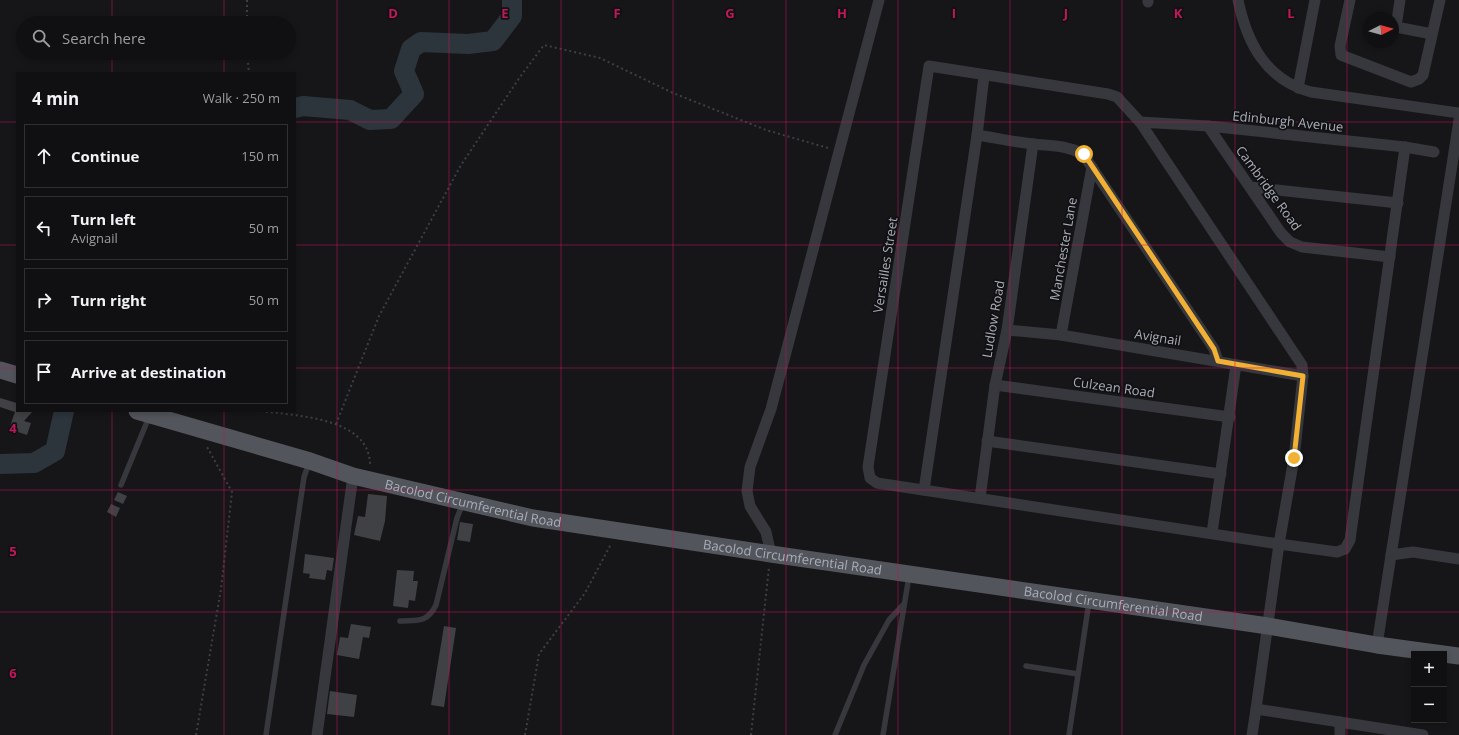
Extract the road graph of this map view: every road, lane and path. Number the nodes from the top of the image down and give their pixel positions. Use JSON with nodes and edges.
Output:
{"nodes":[{"id":1,"x":247,"y":0,"type":"edge"},
{"id":2,"x":879,"y":0,"type":"edge"},
{"id":3,"x":1238,"y":0,"type":"edge"},
{"id":4,"x":1315,"y":0,"type":"edge"},
{"id":5,"x":1350,"y":0,"type":"edge"},
{"id":6,"x":1400,"y":0,"type":"edge"},
{"id":7,"x":1440,"y":0,"type":"edge"},
{"id":8,"x":247,"y":16,"type":"edge"},
{"id":9,"x":1432,"y":34,"type":"junction"},
{"id":10,"x":248,"y":60,"type":"edge"},
{"id":11,"x":249,"y":72,"type":"edge"},
{"id":12,"x":984,"y":76,"type":"junction"},
{"id":13,"x":1298,"y":88,"type":"junction"},
{"id":14,"x":1459,"y":113,"type":"edge"},
{"id":15,"x":1459,"y":120,"type":"edge"},
{"id":16,"x":1140,"y":122,"type":"junction"},
{"id":17,"x":1208,"y":126,"type":"junction"},
{"id":18,"x":978,"y":135,"type":"junction"},
{"id":19,"x":1033,"y":144,"type":"junction"},
{"id":20,"x":1405,"y":147,"type":"junction"},
{"id":21,"x":838,"y":151,"type":"junction"},
{"id":22,"x":1434,"y":152,"type":"dead end"},
{"id":23,"x":1092,"y":167,"type":"junction"},
{"id":24,"x":1250,"y":187,"type":"junction"},
{"id":25,"x":1398,"y":203,"type":"junction"},
{"id":26,"x":1390,"y":257,"type":"junction"},
{"id":27,"x":1007,"y":330,"type":"junction"},
{"id":28,"x":1061,"y":335,"type":"junction"},
{"id":29,"x":1218,"y":361,"type":"junction"},
{"id":30,"x":1236,"y":365,"type":"junction"},
{"id":31,"x":0,"y":370,"type":"edge"},
{"id":32,"x":16,"y":375,"type":"edge"},
{"id":33,"x":1303,"y":376,"type":"junction"},
{"id":34,"x":995,"y":385,"type":"junction"},
{"id":35,"x":267,"y":412,"type":"edge"},
{"id":36,"x":143,"y":413,"type":"edge"},
{"id":37,"x":1230,"y":417,"type":"junction"},
{"id":38,"x":336,"y":424,"type":"junction"},
{"id":39,"x":196,"y":428,"type":"junction"},
{"id":40,"x":988,"y":441,"type":"junction"},
{"id":41,"x":310,"y":461,"type":"junction"},
{"id":42,"x":1221,"y":474,"type":"junction"},
{"id":43,"x":353,"y":476,"type":"junction"},
{"id":44,"x":370,"y":480,"type":"junction"},
{"id":45,"x":121,"y":485,"type":"dead end"},
{"id":46,"x":924,"y":490,"type":"junction"},
{"id":47,"x":980,"y":498,"type":"junction"},
{"id":48,"x":464,"y":502,"type":"junction"},
{"id":49,"x":618,"y":530,"type":"junction"},
{"id":50,"x":1212,"y":533,"type":"junction"},
{"id":51,"x":1279,"y":544,"type":"junction"},
{"id":52,"x":771,"y":554,"type":"junction"},
{"id":53,"x":1391,"y":554,"type":"junction"},
{"id":54,"x":1459,"y":559,"type":"edge"},
{"id":55,"x":910,"y":574,"type":"junction"},
{"id":56,"x":1090,"y":600,"type":"junction"},
{"id":57,"x":904,"y":604,"type":"junction"},
{"id":58,"x":400,"y":621,"type":"dead end"},
{"id":59,"x":1268,"y":626,"type":"junction"},
{"id":60,"x":1377,"y":645,"type":"junction"},
{"id":61,"x":1459,"y":656,"type":"edge"},
{"id":62,"x":1026,"y":666,"type":"dead end"},
{"id":63,"x":1078,"y":674,"type":"junction"},
{"id":64,"x":1256,"y":709,"type":"junction"},
{"id":65,"x":1340,"y":722,"type":"junction"},
{"id":66,"x":196,"y":735,"type":"edge"},
{"id":67,"x":266,"y":735,"type":"edge"},
{"id":68,"x":317,"y":735,"type":"edge"},
{"id":69,"x":525,"y":735,"type":"edge"},
{"id":70,"x":751,"y":735,"type":"edge"},
{"id":71,"x":835,"y":735,"type":"edge"},
{"id":72,"x":883,"y":735,"type":"edge"},
{"id":73,"x":1069,"y":735,"type":"edge"},
{"id":74,"x":1252,"y":735,"type":"edge"},
{"id":75,"x":1340,"y":735,"type":"edge"},
{"id":76,"x":1423,"y":735,"type":"edge"}],
"edges":[{"from":1,"to":8,"type":"path"},
{"from":2,"to":21,"type":"street"},
{"from":3,"to":13,"type":"street"},
{"from":4,"to":13,"type":"street"},
{"from":5,"to":9,"type":"street"},
{"from":6,"to":9,"type":"street"},
{"from":7,"to":9,"type":"street"},
{"from":10,"to":11,"type":"path"},
{"from":12,"to":16,"type":"street"},
{"from":12,"to":18,"type":"street"},
{"from":12,"to":46,"type":"street","name":"Versailles Street"},
{"from":13,"to":14,"type":"street"},
{"from":15,"to":53,"type":"street"},
{"from":16,"to":17,"type":"street","name":"Edinburgh Avenue"},
{"from":16,"to":33,"type":"street"},
{"from":17,"to":20,"type":"street","name":"Edinburgh Avenue"},
{"from":17,"to":24,"type":"street","name":"Cambridge Road"},
{"from":18,"to":19,"type":"street"},
{"from":18,"to":46,"type":"street"},
{"from":19,"to":23,"type":"street"},
{"from":19,"to":27,"type":"street","name":"Ludlow Road"},
{"from":20,"to":22,"type":"street","name":"Edinburgh Avenue"},
{"from":20,"to":25,"type":"street"},
{"from":21,"to":38,"type":"path"},
{"from":21,"to":52,"type":"street"},
{"from":23,"to":28,"type":"street","name":"Manchester Lane"},
{"from":23,"to":29,"type":"street"},
{"from":24,"to":25,"type":"street"},
{"from":24,"to":26,"type":"street","name":"Cambridge Road"},
{"from":25,"to":26,"type":"street"},
{"from":26,"to":51,"type":"street"},
{"from":27,"to":28,"type":"street","name":"Avignail"},
{"from":27,"to":34,"type":"street","name":"Ludlow Road"},
{"from":28,"to":29,"type":"street","name":"Avignail"},
{"from":29,"to":30,"type":"street","name":"Avignail"},
{"from":30,"to":33,"type":"street","name":"Avignail"},
{"from":30,"to":37,"type":"street"},
{"from":31,"to":32,"type":"main road"},
{"from":33,"to":51,"type":"street"},
{"from":34,"to":37,"type":"street","name":"Culzean Road"},
{"from":34,"to":40,"type":"street","name":"Ludlow Road"},
{"from":35,"to":38,"type":"path"},
{"from":36,"to":39,"type":"main road","name":"Bacolod Circumferential Road"},
{"from":36,"to":45,"type":"lane"},
{"from":37,"to":42,"type":"street"},
{"from":38,"to":44,"type":"path"},
{"from":39,"to":41,"type":"main road","name":"Bacolod Circumferential Road"},
{"from":39,"to":66,"type":"path"},
{"from":40,"to":42,"type":"street"},
{"from":40,"to":47,"type":"street","name":"Ludlow Road"},
{"from":41,"to":43,"type":"main road","name":"Bacolod Circumferential Road"},
{"from":41,"to":67,"type":"lane"},
{"from":42,"to":50,"type":"street"},
{"from":43,"to":44,"type":"main road","name":"Bacolod Circumferential Road"},
{"from":43,"to":68,"type":"street"},
{"from":44,"to":48,"type":"main road","name":"Bacolod Circumferential Road"},
{"from":46,"to":47,"type":"street"},
{"from":47,"to":50,"type":"street"},
{"from":48,"to":49,"type":"main road","name":"Bacolod Circumferential Road"},
{"from":48,"to":58,"type":"lane"},
{"from":49,"to":52,"type":"main road","name":"Bacolod Circumferential Road"},
{"from":49,"to":69,"type":"path"},
{"from":50,"to":51,"type":"street"},
{"from":51,"to":59,"type":"street"},
{"from":52,"to":55,"type":"main road","name":"Bacolod Circumferential Road"},
{"from":52,"to":70,"type":"path"},
{"from":53,"to":54,"type":"street"},
{"from":53,"to":60,"type":"street"},
{"from":55,"to":56,"type":"main road","name":"Bacolod Circumferential Road"},
{"from":55,"to":57,"type":"lane"},
{"from":56,"to":59,"type":"main road","name":"Bacolod Circumferential Road"},
{"from":56,"to":63,"type":"lane"},
{"from":57,"to":71,"type":"lane"},
{"from":57,"to":72,"type":"lane"},
{"from":59,"to":60,"type":"main road","name":"Bacolod Circumferential Road"},
{"from":59,"to":64,"type":"street"},
{"from":60,"to":61,"type":"main road","name":"Bacolod Circumferential Road"},
{"from":62,"to":63,"type":"lane"},
{"from":63,"to":73,"type":"lane"},
{"from":64,"to":65,"type":"street"},
{"from":64,"to":74,"type":"street"},
{"from":65,"to":75,"type":"street"},
{"from":65,"to":76,"type":"street"}]}
